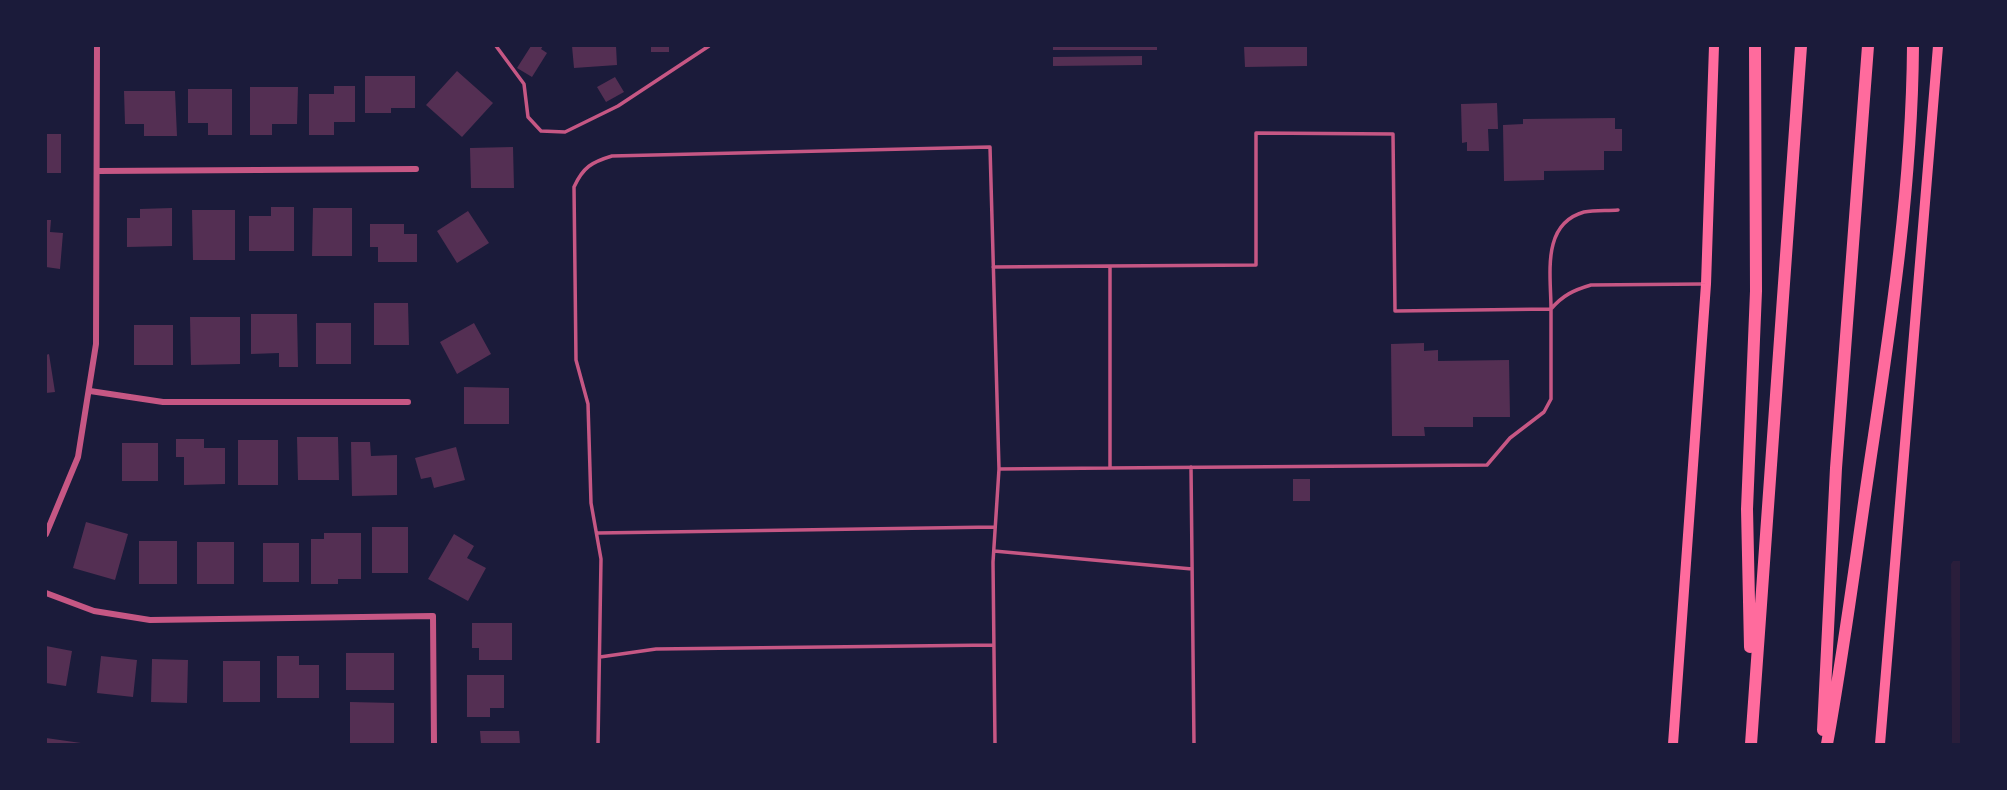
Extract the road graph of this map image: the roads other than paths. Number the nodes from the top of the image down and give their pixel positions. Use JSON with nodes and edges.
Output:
{"nodes":[{"id":1,"x":97,"y":46,"type":"edge"},
{"id":2,"x":496,"y":46,"type":"edge"},
{"id":3,"x":709,"y":46,"type":"edge"},
{"id":4,"x":1714,"y":46,"type":"edge"},
{"id":5,"x":1755,"y":46,"type":"edge"},
{"id":6,"x":1801,"y":46,"type":"edge"},
{"id":7,"x":1868,"y":46,"type":"edge"},
{"id":8,"x":1913,"y":46,"type":"edge"},
{"id":9,"x":1938,"y":46,"type":"edge"},
{"id":10,"x":416,"y":169,"type":"dead end"},
{"id":11,"x":98,"y":171,"type":"junction"},
{"id":12,"x":1618,"y":210,"type":"dead end"},
{"id":13,"x":1110,"y":266,"type":"junction"},
{"id":14,"x":993,"y":267,"type":"junction"},
{"id":15,"x":1706,"y":284,"type":"junction"},
{"id":16,"x":1551,"y":309,"type":"junction"},
{"id":17,"x":90,"y":391,"type":"junction"},
{"id":18,"x":408,"y":402,"type":"dead end"},
{"id":19,"x":1191,"y":467,"type":"junction"},
{"id":20,"x":1110,"y":468,"type":"junction"},
{"id":21,"x":999,"y":469,"type":"junction"},
{"id":22,"x":996,"y":527,"type":"junction"},
{"id":23,"x":598,"y":533,"type":"junction"},
{"id":24,"x":46,"y":534,"type":"edge"},
{"id":25,"x":994,"y":551,"type":"junction"},
{"id":26,"x":1192,"y":569,"type":"junction"},
{"id":27,"x":46,"y":593,"type":"edge"},
{"id":28,"x":994,"y":645,"type":"junction"},
{"id":29,"x":600,"y":657,"type":"junction"},
{"id":30,"x":1751,"y":738,"type":"edge"},
{"id":31,"x":434,"y":744,"type":"edge"},
{"id":32,"x":598,"y":744,"type":"edge"},
{"id":33,"x":995,"y":744,"type":"edge"},
{"id":34,"x":1195,"y":744,"type":"edge"},
{"id":35,"x":1673,"y":744,"type":"edge"},
{"id":36,"x":1824,"y":744,"type":"edge"},
{"id":37,"x":1880,"y":744,"type":"edge"}],
"edges":[{"from":1,"to":11,"type":"street"},
{"from":2,"to":3,"type":"lane"},
{"from":4,"to":15,"type":"main road"},
{"from":5,"to":30,"type":"highway"},
{"from":6,"to":30,"type":"highway"},
{"from":7,"to":36,"type":"highway"},
{"from":8,"to":36,"type":"highway"},
{"from":9,"to":37,"type":"main road"},
{"from":10,"to":11,"type":"street"},
{"from":11,"to":17,"type":"street"},
{"from":12,"to":16,"type":"lane"},
{"from":13,"to":14,"type":"lane"},
{"from":13,"to":16,"type":"lane"},
{"from":13,"to":20,"type":"lane"},
{"from":14,"to":21,"type":"lane"},
{"from":14,"to":23,"type":"lane"},
{"from":15,"to":16,"type":"lane"},
{"from":15,"to":35,"type":"main road"},
{"from":16,"to":19,"type":"lane"},
{"from":17,"to":18,"type":"street"},
{"from":17,"to":24,"type":"street"},
{"from":19,"to":20,"type":"lane"},
{"from":19,"to":26,"type":"lane"},
{"from":20,"to":21,"type":"lane"},
{"from":21,"to":22,"type":"lane"},
{"from":22,"to":23,"type":"lane"},
{"from":22,"to":25,"type":"lane"},
{"from":23,"to":29,"type":"lane"},
{"from":25,"to":26,"type":"lane"},
{"from":25,"to":28,"type":"lane"},
{"from":26,"to":34,"type":"lane"},
{"from":27,"to":31,"type":"street"},
{"from":28,"to":29,"type":"lane"},
{"from":28,"to":33,"type":"lane"},
{"from":29,"to":32,"type":"lane"}]}
